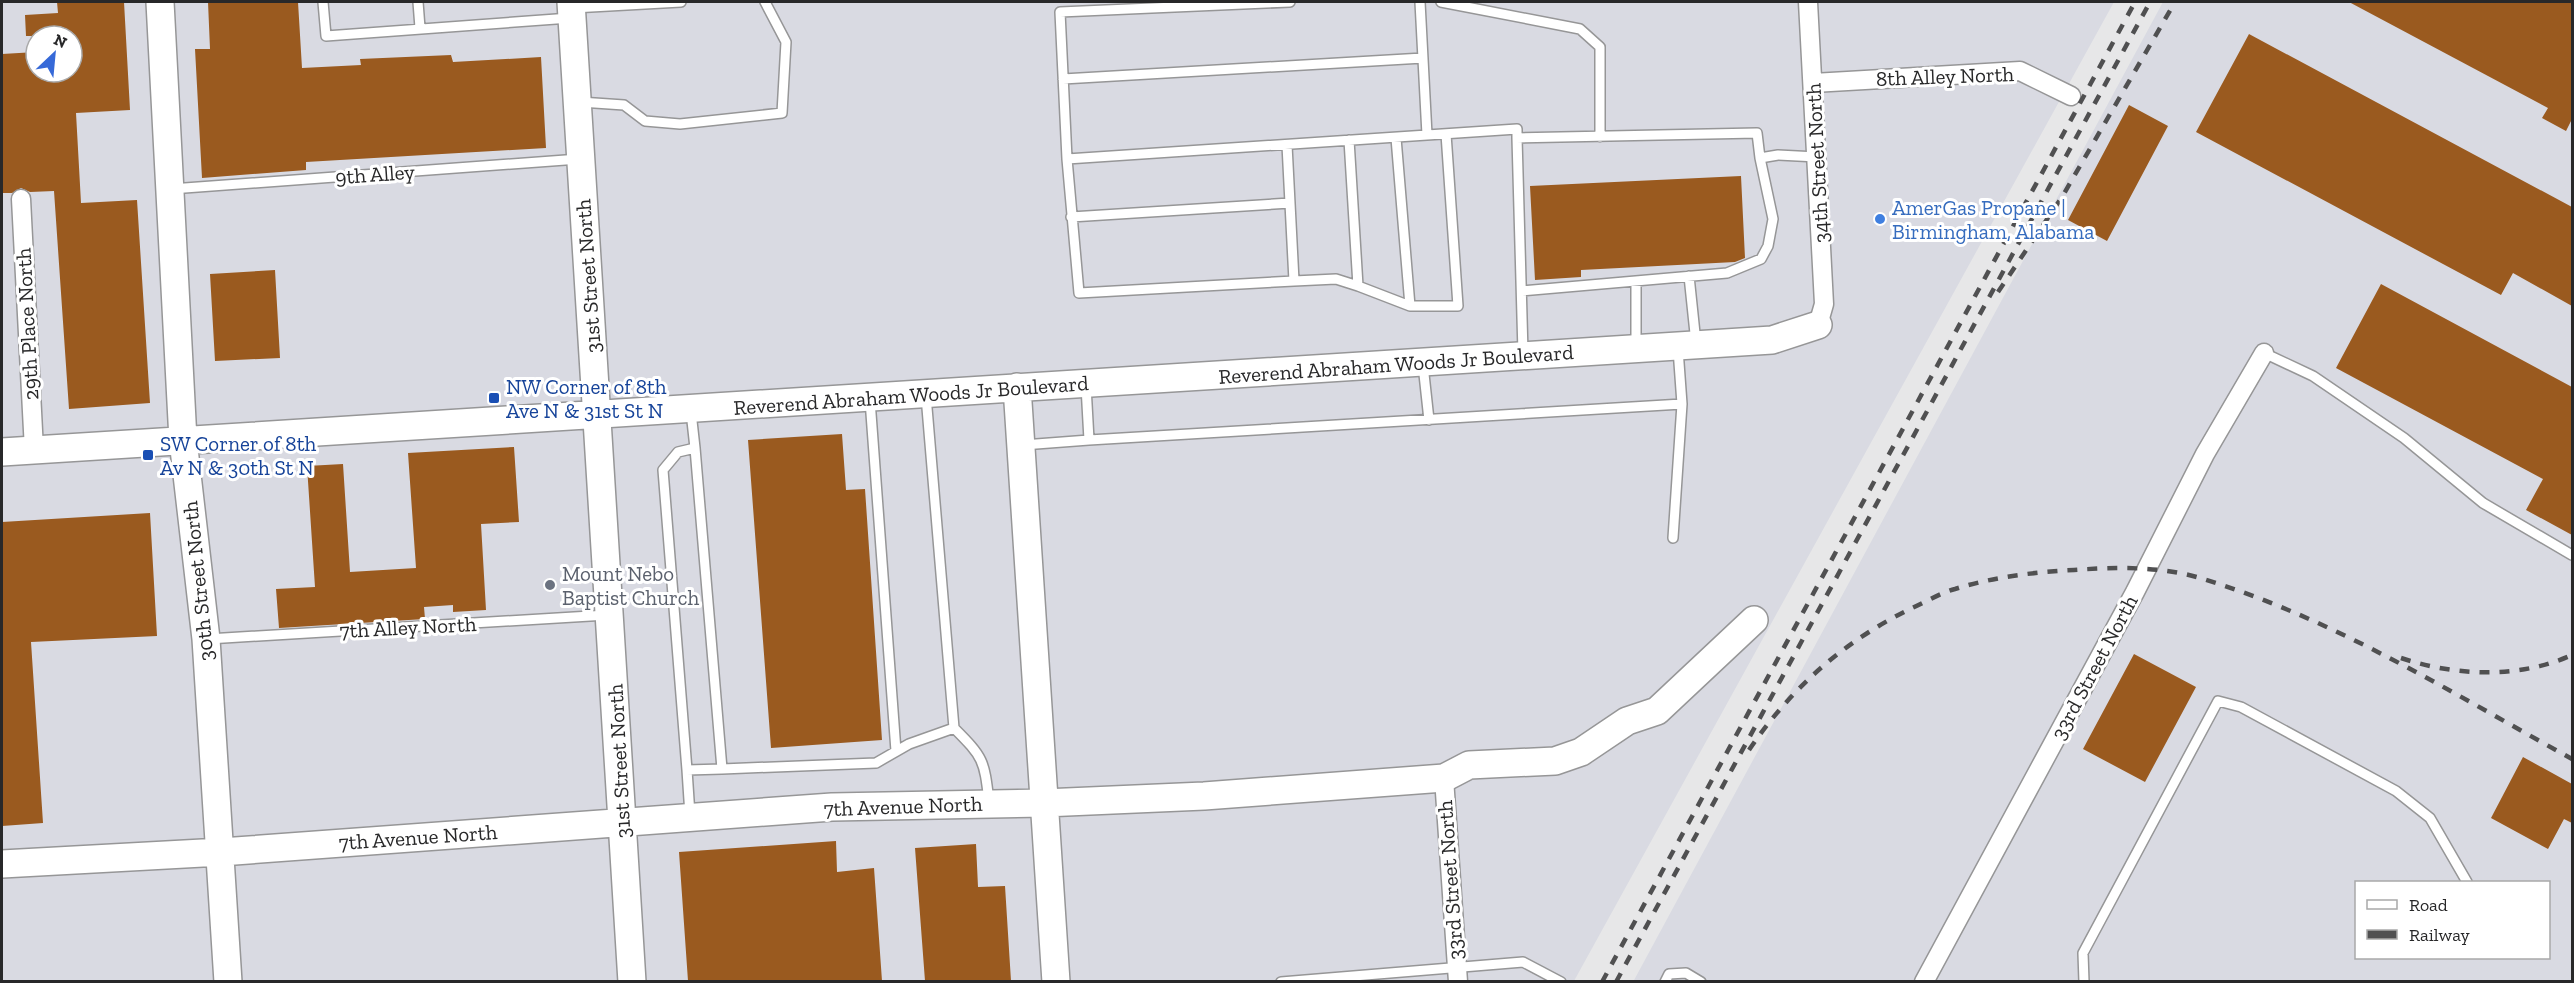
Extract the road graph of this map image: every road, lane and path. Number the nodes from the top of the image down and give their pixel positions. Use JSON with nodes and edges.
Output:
{"nodes":[{"id":1,"x":160,"y":2,"type":"edge"},
{"id":2,"x":323,"y":2,"type":"edge"},
{"id":3,"x":418,"y":2,"type":"edge"},
{"id":4,"x":681,"y":2,"type":"edge"},
{"id":5,"x":765,"y":2,"type":"edge"},
{"id":6,"x":1059,"y":2,"type":"edge"},
{"id":7,"x":1290,"y":2,"type":"edge"},
{"id":8,"x":1420,"y":2,"type":"edge"},
{"id":9,"x":1441,"y":2,"type":"edge"},
{"id":10,"x":1808,"y":2,"type":"edge"},
{"id":11,"x":572,"y":9,"type":"edge"},
{"id":12,"x":1060,"y":12,"type":"junction"},
{"id":13,"x":420,"y":28,"type":"junction"},
{"id":14,"x":1423,"y":58,"type":"junction"},
{"id":15,"x":1063,"y":79,"type":"junction"},
{"id":16,"x":1813,"y":83,"type":"junction"},
{"id":17,"x":2071,"y":96,"type":"dead end"},
{"id":18,"x":577,"y":101,"type":"junction"},
{"id":19,"x":1446,"y":134,"type":"junction"},
{"id":20,"x":1426,"y":135,"type":"junction"},
{"id":21,"x":1600,"y":137,"type":"junction"},
{"id":22,"x":1396,"y":138,"type":"junction"},
{"id":23,"x":1517,"y":138,"type":"junction"},
{"id":24,"x":1349,"y":141,"type":"junction"},
{"id":25,"x":1287,"y":145,"type":"junction"},
{"id":26,"x":1817,"y":157,"type":"junction"},
{"id":27,"x":1760,"y":158,"type":"junction"},
{"id":28,"x":581,"y":159,"type":"junction"},
{"id":29,"x":1067,"y":159,"type":"junction"},
{"id":30,"x":169,"y":189,"type":"junction"},
{"id":31,"x":21,"y":199,"type":"dead end"},
{"id":32,"x":1290,"y":203,"type":"junction"},
{"id":33,"x":1071,"y":217,"type":"junction"},
{"id":34,"x":1689,"y":276,"type":"junction"},
{"id":35,"x":1294,"y":281,"type":"junction"},
{"id":36,"x":1636,"y":281,"type":"junction"},
{"id":37,"x":1358,"y":286,"type":"junction"},
{"id":38,"x":1522,"y":291,"type":"junction"},
{"id":39,"x":1410,"y":306,"type":"junction"},
{"id":40,"x":1818,"y":325,"type":"joint"},
{"id":41,"x":1687,"y":345,"type":"junction"},
{"id":42,"x":1636,"y":349,"type":"junction"},
{"id":43,"x":2264,"y":353,"type":"joint"},
{"id":44,"x":1523,"y":356,"type":"junction"},
{"id":45,"x":1423,"y":362,"type":"junction"},
{"id":46,"x":1086,"y":383,"type":"junction"},
{"id":47,"x":1017,"y":387,"type":"junction"},
{"id":48,"x":926,"y":393,"type":"junction"},
{"id":49,"x":870,"y":397,"type":"junction"},
{"id":50,"x":1682,"y":405,"type":"junction"},
{"id":51,"x":691,"y":409,"type":"junction"},
{"id":52,"x":597,"y":415,"type":"junction"},
{"id":53,"x":1429,"y":420,"type":"junction"},
{"id":54,"x":183,"y":440,"type":"junction"},
{"id":55,"x":1089,"y":440,"type":"junction"},
{"id":56,"x":1020,"y":445,"type":"junction"},
{"id":57,"x":695,"y":448,"type":"junction"},
{"id":58,"x":34,"y":450,"type":"junction"},
{"id":59,"x":2,"y":452,"type":"edge"},
{"id":60,"x":1673,"y":538,"type":"dead end"},
{"id":61,"x":2572,"y":555,"type":"edge"},
{"id":62,"x":610,"y":615,"type":"junction"},
{"id":63,"x":1754,"y":620,"type":"dead end"},
{"id":64,"x":206,"y":639,"type":"junction"},
{"id":65,"x":954,"y":728,"type":"junction"},
{"id":66,"x":896,"y":751,"type":"junction"},
{"id":67,"x":722,"y":769,"type":"junction"},
{"id":68,"x":687,"y":770,"type":"junction"},
{"id":69,"x":1444,"y":778,"type":"junction"},
{"id":70,"x":1044,"y":803,"type":"junction"},
{"id":71,"x":990,"y":804,"type":"junction"},
{"id":72,"x":690,"y":818,"type":"junction"},
{"id":73,"x":622,"y":824,"type":"junction"},
{"id":74,"x":221,"y":852,"type":"junction"},
{"id":75,"x":2,"y":864,"type":"edge"},
{"id":76,"x":2466,"y":881,"type":"edge"},
{"id":77,"x":1457,"y":975,"type":"edge"},
{"id":78,"x":228,"y":981,"type":"edge"},
{"id":79,"x":632,"y":981,"type":"edge"},
{"id":80,"x":1056,"y":981,"type":"edge"},
{"id":81,"x":1281,"y":981,"type":"edge"},
{"id":82,"x":1561,"y":981,"type":"edge"},
{"id":83,"x":1665,"y":981,"type":"edge"},
{"id":84,"x":1701,"y":981,"type":"edge"},
{"id":85,"x":1924,"y":981,"type":"edge"},
{"id":86,"x":2084,"y":981,"type":"edge"}],
"edges":[{"from":1,"to":30,"type":"street","name":"30th Street North"},
{"from":2,"to":13,"type":"lane"},
{"from":3,"to":13,"type":"lane"},
{"from":4,"to":11,"type":"lane"},
{"from":5,"to":18,"type":"lane"},
{"from":6,"to":12,"type":"lane"},
{"from":7,"to":12,"type":"lane"},
{"from":8,"to":14,"type":"lane"},
{"from":9,"to":21,"type":"lane"},
{"from":10,"to":16,"type":"street","name":"34th Street North"},
{"from":11,"to":13,"type":"lane"},
{"from":11,"to":18,"type":"street","name":"31st Street North"},
{"from":12,"to":15,"type":"lane"},
{"from":14,"to":15,"type":"lane"},
{"from":14,"to":20,"type":"lane"},
{"from":15,"to":29,"type":"lane"},
{"from":16,"to":17,"type":"street","name":"8th Alley North"},
{"from":16,"to":26,"type":"street","name":"34th Street North"},
{"from":18,"to":28,"type":"street","name":"31st Street North"},
{"from":19,"to":20,"type":"lane"},
{"from":19,"to":23,"type":"lane"},
{"from":19,"to":39,"type":"lane"},
{"from":20,"to":22,"type":"lane"},
{"from":21,"to":23,"type":"lane"},
{"from":21,"to":27,"type":"lane"},
{"from":22,"to":24,"type":"lane"},
{"from":22,"to":39,"type":"lane"},
{"from":23,"to":38,"type":"lane"},
{"from":24,"to":25,"type":"lane"},
{"from":24,"to":37,"type":"lane"},
{"from":25,"to":29,"type":"lane"},
{"from":25,"to":32,"type":"lane"},
{"from":26,"to":27,"type":"lane"},
{"from":26,"to":40,"type":"street","name":"34th Street North"},
{"from":27,"to":34,"type":"lane"},
{"from":28,"to":30,"type":"lane","name":"9th Alley"},
{"from":28,"to":52,"type":"street","name":"31st Street North"},
{"from":29,"to":33,"type":"lane"},
{"from":30,"to":54,"type":"street","name":"30th Street North"},
{"from":31,"to":58,"type":"street","name":"29th Place North"},
{"from":32,"to":33,"type":"lane"},
{"from":32,"to":35,"type":"lane"},
{"from":33,"to":35,"type":"lane"},
{"from":34,"to":36,"type":"lane"},
{"from":34,"to":41,"type":"lane"},
{"from":35,"to":37,"type":"lane"},
{"from":36,"to":38,"type":"lane"},
{"from":36,"to":42,"type":"lane"},
{"from":37,"to":39,"type":"lane"},
{"from":38,"to":44,"type":"lane"},
{"from":40,"to":41,"type":"street","name":"Reverend Abraham Woods Jr Boulevard"},
{"from":41,"to":42,"type":"street","name":"Reverend Abraham Woods Jr Boulevard"},
{"from":41,"to":50,"type":"lane"},
{"from":42,"to":44,"type":"street","name":"Reverend Abraham Woods Jr Boulevard"},
{"from":43,"to":61,"type":"lane"},
{"from":43,"to":85,"type":"street","name":"33rd Street North"},
{"from":44,"to":45,"type":"street","name":"Reverend Abraham Woods Jr Boulevard"},
{"from":45,"to":46,"type":"street","name":"Reverend Abraham Woods Jr Boulevard"},
{"from":45,"to":53,"type":"lane"},
{"from":46,"to":47,"type":"street","name":"Reverend Abraham Woods Jr Boulevard"},
{"from":46,"to":55,"type":"lane"},
{"from":47,"to":48,"type":"street","name":"Reverend Abraham Woods Jr Boulevard"},
{"from":47,"to":56,"type":"street"},
{"from":48,"to":49,"type":"street","name":"Reverend Abraham Woods Jr Boulevard"},
{"from":48,"to":65,"type":"lane"},
{"from":49,"to":51,"type":"street","name":"Reverend Abraham Woods Jr Boulevard"},
{"from":49,"to":66,"type":"lane"},
{"from":50,"to":53,"type":"lane"},
{"from":50,"to":60,"type":"lane"},
{"from":51,"to":52,"type":"street","name":"Reverend Abraham Woods Jr Boulevard"},
{"from":51,"to":57,"type":"lane"},
{"from":52,"to":54,"type":"street","name":"Reverend Abraham Woods Jr Boulevard"},
{"from":52,"to":62,"type":"street","name":"31st Street North"},
{"from":53,"to":55,"type":"lane"},
{"from":54,"to":58,"type":"street","name":"Reverend Abraham Woods Jr Boulevard"},
{"from":54,"to":64,"type":"street","name":"30th Street North"},
{"from":55,"to":56,"type":"lane"},
{"from":56,"to":70,"type":"street"},
{"from":57,"to":67,"type":"lane"},
{"from":57,"to":68,"type":"lane"},
{"from":58,"to":59,"type":"street","name":"Reverend Abraham Woods Jr Boulevard"},
{"from":62,"to":64,"type":"lane","name":"7th Alley North"},
{"from":62,"to":73,"type":"street","name":"31st Street North"},
{"from":63,"to":69,"type":"street","name":"7th Avenue North"},
{"from":64,"to":74,"type":"street","name":"30th Street North"},
{"from":65,"to":66,"type":"lane"},
{"from":65,"to":71,"type":"lane"},
{"from":66,"to":67,"type":"lane"},
{"from":67,"to":68,"type":"lane"},
{"from":68,"to":72,"type":"lane"},
{"from":69,"to":70,"type":"street","name":"7th Avenue North"},
{"from":69,"to":77,"type":"street","name":"33rd Street North"},
{"from":70,"to":71,"type":"street","name":"7th Avenue North"},
{"from":70,"to":80,"type":"street"},
{"from":71,"to":72,"type":"street","name":"7th Avenue North"},
{"from":72,"to":73,"type":"street","name":"7th Avenue North"},
{"from":73,"to":74,"type":"street","name":"7th Avenue North"},
{"from":73,"to":79,"type":"street","name":"31st Street North"},
{"from":74,"to":75,"type":"street","name":"7th Avenue North"},
{"from":74,"to":78,"type":"street","name":"30th Street North"},
{"from":76,"to":86,"type":"lane"},
{"from":77,"to":81,"type":"lane"},
{"from":77,"to":82,"type":"lane"},
{"from":83,"to":84,"type":"lane"}]}
